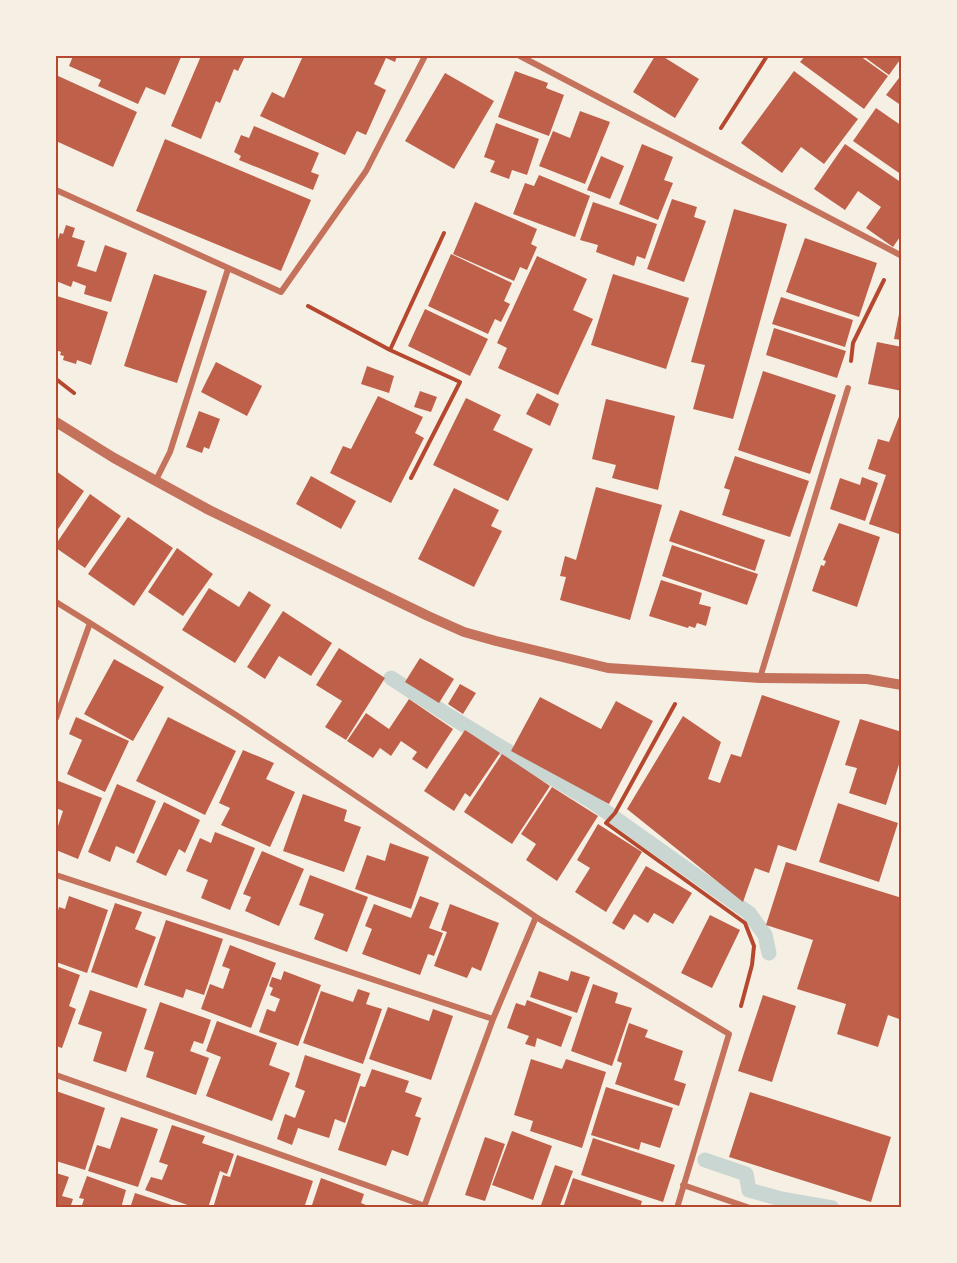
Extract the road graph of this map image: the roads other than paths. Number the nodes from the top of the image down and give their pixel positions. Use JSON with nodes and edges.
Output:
{"nodes":[{"id":1,"x":425,"y":56,"type":"edge"},
{"id":2,"x":520,"y":56,"type":"edge"},
{"id":3,"x":56,"y":190,"type":"edge"},
{"id":4,"x":902,"y":247,"type":"edge"},
{"id":5,"x":899,"y":255,"type":"edge"},
{"id":6,"x":228,"y":269,"type":"junction"},
{"id":7,"x":848,"y":388,"type":"road end"},
{"id":8,"x":56,"y":422,"type":"edge"},
{"id":9,"x":155,"y":482,"type":"junction"},
{"id":10,"x":56,"y":602,"type":"edge"},
{"id":11,"x":90,"y":623,"type":"junction"},
{"id":12,"x":760,"y":678,"type":"junction"},
{"id":13,"x":902,"y":685,"type":"edge"},
{"id":14,"x":56,"y":718,"type":"edge"},
{"id":15,"x":56,"y":875,"type":"edge"},
{"id":16,"x":536,"y":917,"type":"junction"},
{"id":17,"x":493,"y":1019,"type":"junction"},
{"id":18,"x":56,"y":1075,"type":"edge"},
{"id":19,"x":683,"y":1185,"type":"junction"},
{"id":20,"x":424,"y":1207,"type":"edge"},
{"id":21,"x":676,"y":1208,"type":"edge"},
{"id":22,"x":750,"y":1208,"type":"edge"}],
"edges":[{"from":1,"to":6,"type":"street"},
{"from":2,"to":5,"type":"street"},
{"from":3,"to":6,"type":"street"},
{"from":4,"to":5,"type":"street"},
{"from":6,"to":9,"type":"street"},
{"from":7,"to":12,"type":"street"},
{"from":8,"to":9,"type":"street"},
{"from":9,"to":12,"type":"street"},
{"from":10,"to":11,"type":"street"},
{"from":11,"to":14,"type":"street"},
{"from":11,"to":16,"type":"street"},
{"from":12,"to":13,"type":"street"},
{"from":15,"to":17,"type":"street"},
{"from":16,"to":17,"type":"street"},
{"from":16,"to":19,"type":"street"},
{"from":17,"to":20,"type":"street"},
{"from":18,"to":20,"type":"street"},
{"from":19,"to":21,"type":"street"},
{"from":19,"to":22,"type":"street"}]}
